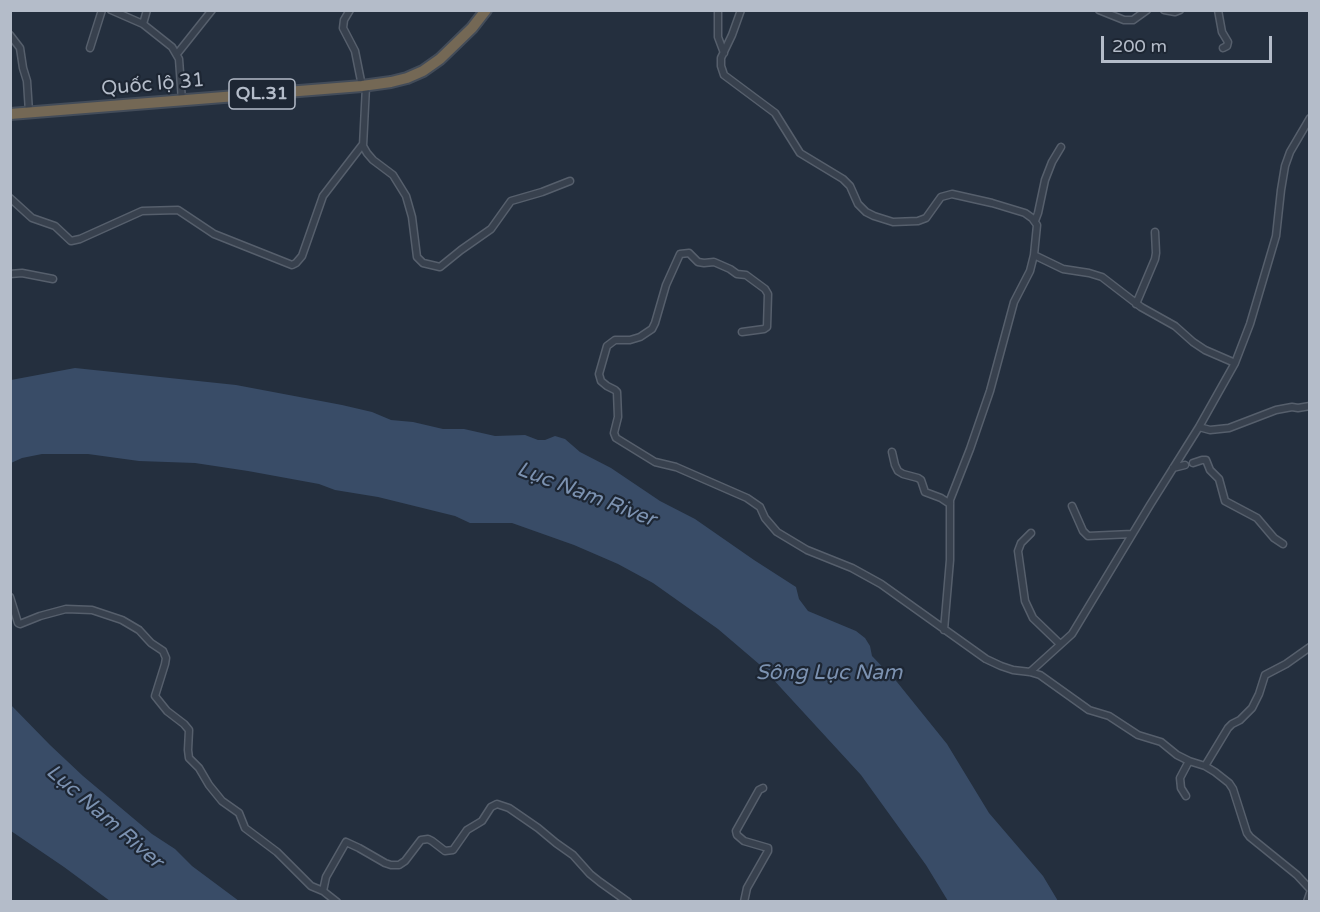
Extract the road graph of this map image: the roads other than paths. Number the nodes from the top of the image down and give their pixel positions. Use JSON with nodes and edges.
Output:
{"nodes":[{"id":1,"x":102,"y":10,"type":"edge"},
{"id":2,"x":111,"y":10,"type":"edge"},
{"id":3,"x":147,"y":10,"type":"edge"},
{"id":4,"x":212,"y":10,"type":"edge"},
{"id":5,"x":350,"y":10,"type":"edge"},
{"id":6,"x":486,"y":10,"type":"edge"},
{"id":7,"x":718,"y":10,"type":"edge"},
{"id":8,"x":741,"y":10,"type":"edge"},
{"id":9,"x":1099,"y":10,"type":"edge"},
{"id":10,"x":1146,"y":10,"type":"edge"},
{"id":11,"x":1164,"y":10,"type":"edge"},
{"id":12,"x":1180,"y":10,"type":"edge"},
{"id":13,"x":1218,"y":10,"type":"edge"},
{"id":14,"x":143,"y":24,"type":"junction"},
{"id":15,"x":10,"y":34,"type":"edge"},
{"id":16,"x":90,"y":48,"type":"dead end"},
{"id":17,"x":1224,"y":48,"type":"dead end"},
{"id":18,"x":724,"y":53,"type":"junction"},
{"id":19,"x":177,"y":54,"type":"junction"},
{"id":20,"x":364,"y":86,"type":"junction"},
{"id":21,"x":182,"y":101,"type":"junction"},
{"id":22,"x":29,"y":112,"type":"junction"},
{"id":23,"x":10,"y":114,"type":"edge"},
{"id":24,"x":1310,"y":118,"type":"edge"},
{"id":25,"x":363,"y":144,"type":"junction"},
{"id":26,"x":1061,"y":147,"type":"dead end"},
{"id":27,"x":570,"y":181,"type":"dead end"},
{"id":28,"x":10,"y":198,"type":"edge"},
{"id":29,"x":1035,"y":221,"type":"junction"},
{"id":30,"x":1155,"y":232,"type":"dead end"},
{"id":31,"x":1034,"y":255,"type":"junction"},
{"id":32,"x":10,"y":274,"type":"edge"},
{"id":33,"x":53,"y":279,"type":"dead end"},
{"id":34,"x":1136,"y":303,"type":"junction"},
{"id":35,"x":742,"y":332,"type":"dead end"},
{"id":36,"x":1235,"y":363,"type":"junction"},
{"id":37,"x":1310,"y":406,"type":"edge"},
{"id":38,"x":1199,"y":427,"type":"junction"},
{"id":39,"x":892,"y":452,"type":"dead end"},
{"id":40,"x":1193,"y":463,"type":"dead end"},
{"id":41,"x":1185,"y":465,"type":"dead end"},
{"id":42,"x":1173,"y":468,"type":"junction"},
{"id":43,"x":950,"y":504,"type":"junction"},
{"id":44,"x":1071,"y":506,"type":"dead end"},
{"id":45,"x":1031,"y":533,"type":"dead end"},
{"id":46,"x":1132,"y":534,"type":"junction"},
{"id":47,"x":1283,"y":544,"type":"dead end"},
{"id":48,"x":10,"y":597,"type":"edge"},
{"id":49,"x":944,"y":630,"type":"junction"},
{"id":50,"x":1060,"y":644,"type":"junction"},
{"id":51,"x":1310,"y":647,"type":"edge"},
{"id":52,"x":1030,"y":672,"type":"junction"},
{"id":53,"x":1189,"y":761,"type":"junction"},
{"id":54,"x":1205,"y":766,"type":"junction"},
{"id":55,"x":763,"y":788,"type":"dead end"},
{"id":56,"x":1186,"y":796,"type":"dead end"},
{"id":57,"x":323,"y":891,"type":"junction"},
{"id":58,"x":1310,"y":891,"type":"edge"},
{"id":59,"x":338,"y":902,"type":"edge"},
{"id":60,"x":628,"y":902,"type":"edge"},
{"id":61,"x":744,"y":902,"type":"edge"},
{"id":62,"x":1307,"y":902,"type":"edge"}],
"edges":[{"from":1,"to":16,"type":"street"},
{"from":2,"to":14,"type":"street"},
{"from":3,"to":14,"type":"street"},
{"from":4,"to":19,"type":"street"},
{"from":5,"to":20,"type":"street"},
{"from":6,"to":20,"type":"highway","name":"Quốc lộ 31","number":"QL.31"},
{"from":7,"to":18,"type":"street"},
{"from":8,"to":18,"type":"street"},
{"from":9,"to":10,"type":"street"},
{"from":11,"to":12,"type":"street"},
{"from":13,"to":17,"type":"street"},
{"from":14,"to":19,"type":"street"},
{"from":15,"to":22,"type":"street"},
{"from":18,"to":29,"type":"street"},
{"from":19,"to":21,"type":"street"},
{"from":20,"to":21,"type":"highway","name":"Quốc lộ 31","number":"QL.31"},
{"from":20,"to":25,"type":"street"},
{"from":21,"to":22,"type":"highway","name":"Quốc lộ 31","number":"QL.31"},
{"from":22,"to":23,"type":"highway","name":"Quốc lộ 31","number":"QL.31"},
{"from":24,"to":36,"type":"street"},
{"from":25,"to":27,"type":"street"},
{"from":25,"to":28,"type":"street"},
{"from":26,"to":29,"type":"street"},
{"from":29,"to":31,"type":"street"},
{"from":30,"to":34,"type":"street"},
{"from":31,"to":34,"type":"street"},
{"from":31,"to":43,"type":"street"},
{"from":32,"to":33,"type":"street"},
{"from":34,"to":36,"type":"street"},
{"from":35,"to":49,"type":"street"},
{"from":36,"to":38,"type":"street"},
{"from":37,"to":38,"type":"street"},
{"from":38,"to":42,"type":"street"},
{"from":39,"to":43,"type":"street"},
{"from":40,"to":47,"type":"street"},
{"from":41,"to":42,"type":"street"},
{"from":42,"to":46,"type":"street"},
{"from":43,"to":49,"type":"street"},
{"from":44,"to":46,"type":"street"},
{"from":45,"to":50,"type":"street"},
{"from":46,"to":50,"type":"street"},
{"from":48,"to":57,"type":"street"},
{"from":49,"to":52,"type":"street"},
{"from":50,"to":52,"type":"street"},
{"from":51,"to":54,"type":"street"},
{"from":52,"to":53,"type":"street"},
{"from":53,"to":54,"type":"street"},
{"from":53,"to":56,"type":"street"},
{"from":54,"to":58,"type":"street"},
{"from":55,"to":61,"type":"street"},
{"from":57,"to":59,"type":"street"},
{"from":57,"to":60,"type":"street"},
{"from":58,"to":62,"type":"street"}]}
